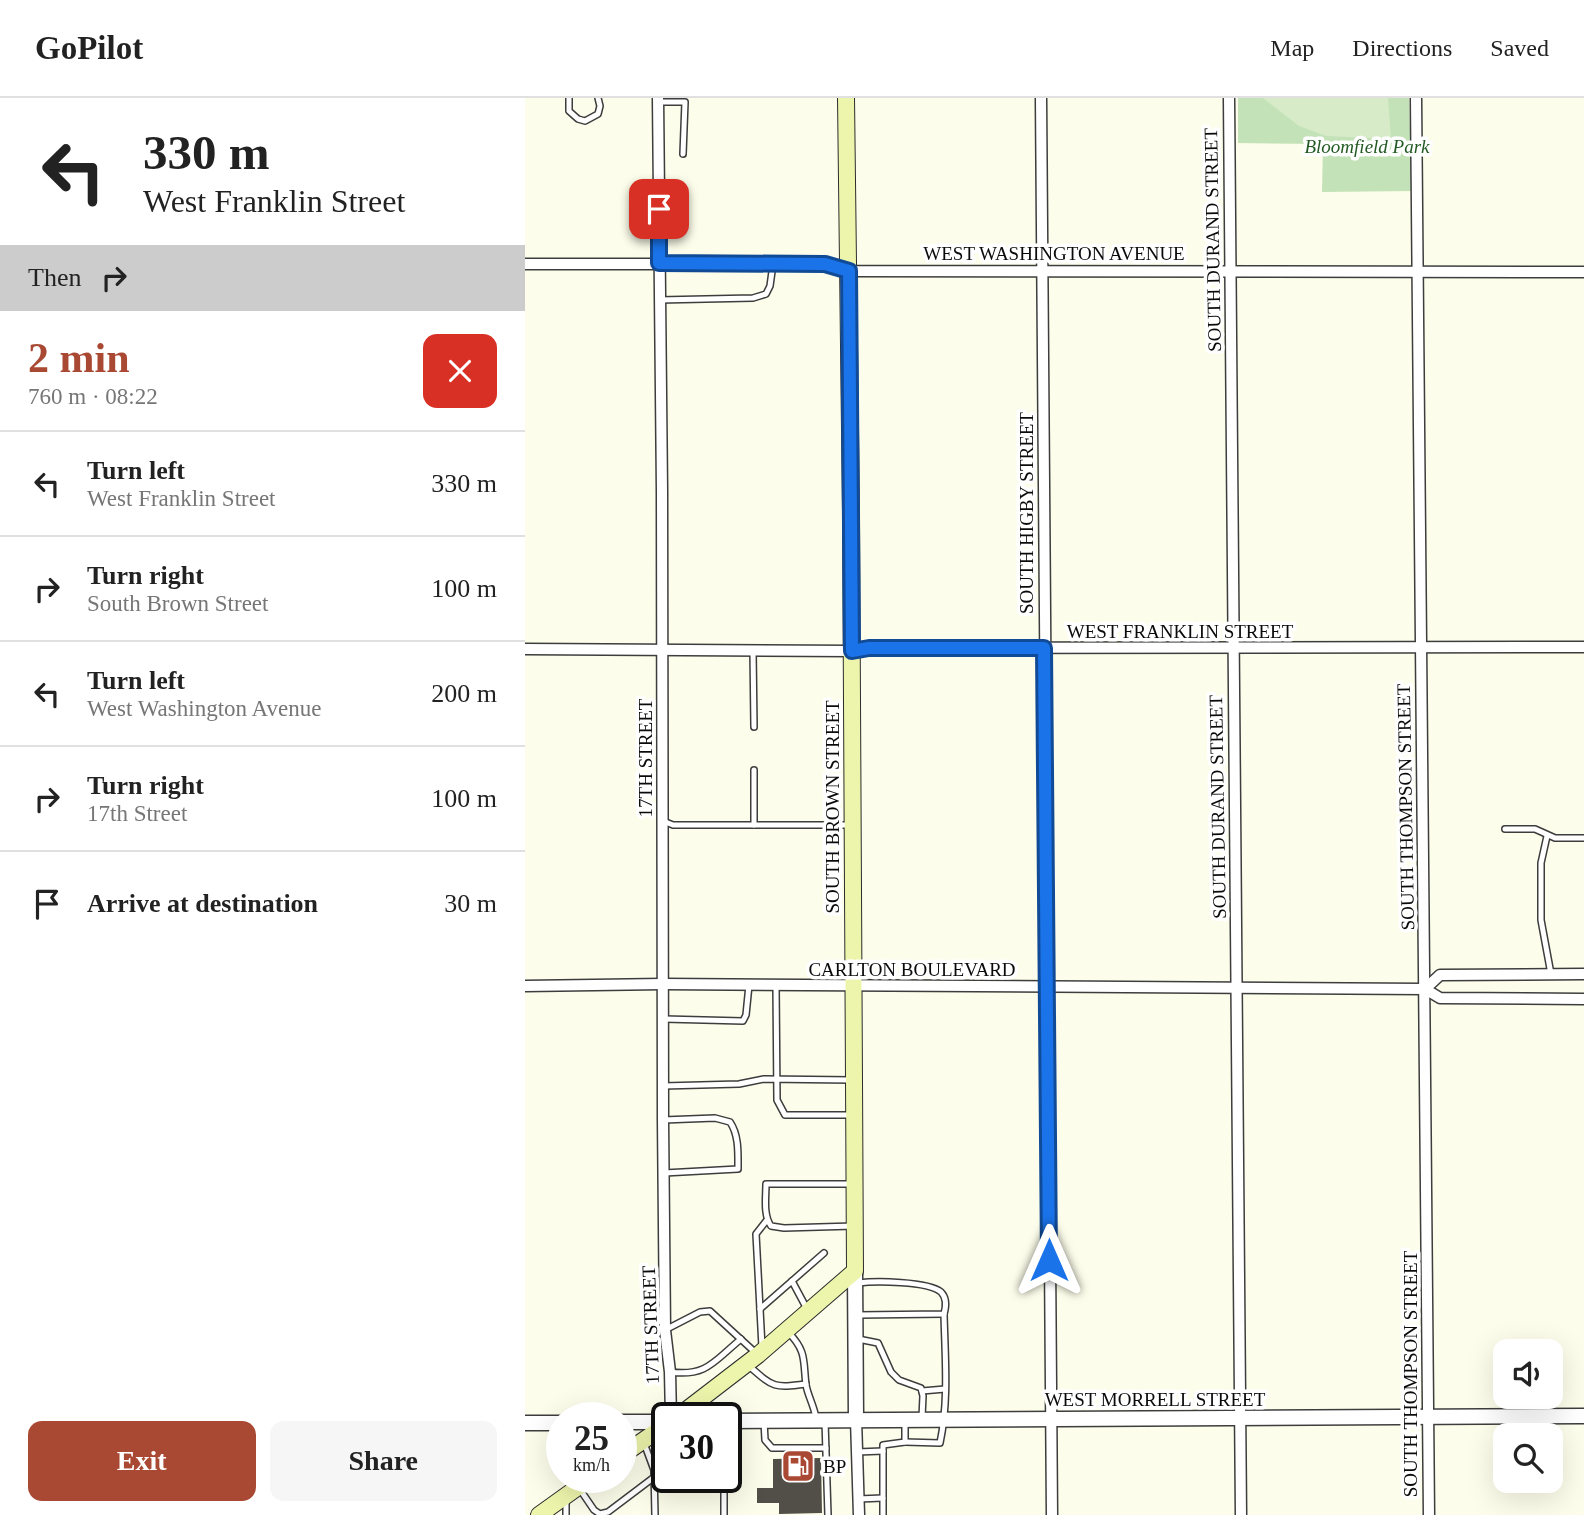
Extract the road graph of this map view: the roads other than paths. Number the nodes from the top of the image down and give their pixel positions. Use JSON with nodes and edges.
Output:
{"nodes":[{"id":1,"x":569,"y":98,"type":"edge"},
{"id":2,"x":600,"y":98,"type":"edge"},
{"id":3,"x":846,"y":98,"type":"edge"},
{"id":4,"x":1041,"y":98,"type":"edge"},
{"id":5,"x":1229,"y":98,"type":"edge"},
{"id":6,"x":1416,"y":98,"type":"edge"},
{"id":7,"x":658,"y":100,"type":"edge"},
{"id":8,"x":683,"y":154,"type":"dead end"},
{"id":9,"x":659,"y":263,"type":"junction"},
{"id":10,"x":525,"y":264,"type":"edge"},
{"id":11,"x":773,"y":264,"type":"junction"},
{"id":12,"x":849,"y":271,"type":"junction"},
{"id":13,"x":1041,"y":271,"type":"junction"},
{"id":14,"x":1230,"y":271,"type":"junction"},
{"id":15,"x":1417,"y":271,"type":"junction"},
{"id":16,"x":1584,"y":272,"type":"edge"},
{"id":17,"x":659,"y":300,"type":"junction"},
{"id":18,"x":1584,"y":647,"type":"edge"},
{"id":19,"x":1044,"y":648,"type":"junction"},
{"id":20,"x":1233,"y":648,"type":"junction"},
{"id":21,"x":525,"y":649,"type":"edge"},
{"id":22,"x":1420,"y":649,"type":"junction"},
{"id":23,"x":662,"y":650,"type":"junction"},
{"id":24,"x":753,"y":651,"type":"junction"},
{"id":25,"x":852,"y":651,"type":"junction"},
{"id":26,"x":754,"y":727,"type":"dead end"},
{"id":27,"x":754,"y":770,"type":"dead end"},
{"id":28,"x":663,"y":821,"type":"junction"},
{"id":29,"x":754,"y":825,"type":"junction"},
{"id":30,"x":853,"y":825,"type":"junction"},
{"id":31,"x":1505,"y":829,"type":"dead end"},
{"id":32,"x":1547,"y":836,"type":"junction"},
{"id":33,"x":1584,"y":838,"type":"edge"},
{"id":34,"x":1551,"y":974,"type":"junction"},
{"id":35,"x":1584,"y":974,"type":"edge"},
{"id":36,"x":663,"y":984,"type":"junction"},
{"id":37,"x":750,"y":985,"type":"junction"},
{"id":38,"x":525,"y":986,"type":"edge"},
{"id":39,"x":776,"y":986,"type":"junction"},
{"id":40,"x":1047,"y":986,"type":"junction"},
{"id":41,"x":1236,"y":986,"type":"junction"},
{"id":42,"x":853,"y":987,"type":"junction"},
{"id":43,"x":1425,"y":989,"type":"junction"},
{"id":44,"x":1584,"y":999,"type":"edge"},
{"id":45,"x":663,"y":1019,"type":"junction"},
{"id":46,"x":777,"y":1079,"type":"junction"},
{"id":47,"x":855,"y":1080,"type":"junction"},
{"id":48,"x":663,"y":1086,"type":"junction"},
{"id":49,"x":855,"y":1115,"type":"junction"},
{"id":50,"x":663,"y":1120,"type":"junction"},
{"id":51,"x":664,"y":1173,"type":"junction"},
{"id":52,"x":854,"y":1184,"type":"junction"},
{"id":53,"x":767,"y":1220,"type":"junction"},
{"id":54,"x":854,"y":1226,"type":"junction"},
{"id":55,"x":824,"y":1253,"type":"dead end"},
{"id":56,"x":855,"y":1277,"type":"junction"},
{"id":57,"x":792,"y":1281,"type":"junction"},
{"id":58,"x":760,"y":1309,"type":"junction"},
{"id":59,"x":809,"y":1312,"type":"junction"},
{"id":60,"x":944,"y":1314,"type":"junction"},
{"id":61,"x":855,"y":1315,"type":"junction"},
{"id":62,"x":665,"y":1330,"type":"junction"},
{"id":63,"x":787,"y":1331,"type":"junction"},
{"id":64,"x":741,"y":1339,"type":"junction"},
{"id":65,"x":855,"y":1339,"type":"junction"},
{"id":66,"x":756,"y":1357,"type":"junction"},
{"id":67,"x":670,"y":1372,"type":"junction"},
{"id":68,"x":806,"y":1384,"type":"junction"},
{"id":69,"x":946,"y":1389,"type":"junction"},
{"id":70,"x":922,"y":1391,"type":"junction"},
{"id":71,"x":671,"y":1402,"type":"edge"},
{"id":72,"x":697,"y":1402,"type":"edge"},
{"id":73,"x":1584,"y":1416,"type":"edge"},
{"id":74,"x":1428,"y":1417,"type":"junction"},
{"id":75,"x":1241,"y":1418,"type":"junction"},
{"id":76,"x":856,"y":1419,"type":"junction"},
{"id":77,"x":905,"y":1419,"type":"junction"},
{"id":78,"x":922,"y":1419,"type":"junction"},
{"id":79,"x":945,"y":1419,"type":"junction"},
{"id":80,"x":1050,"y":1419,"type":"junction"},
{"id":81,"x":742,"y":1421,"type":"edge"},
{"id":82,"x":764,"y":1421,"type":"junction"},
{"id":83,"x":821,"y":1421,"type":"junction"},
{"id":84,"x":525,"y":1423,"type":"edge"},
{"id":85,"x":546,"y":1423,"type":"edge"},
{"id":86,"x":651,"y":1434,"type":"edge"},
{"id":87,"x":643,"y":1440,"type":"junction"},
{"id":88,"x":905,"y":1443,"type":"junction"},
{"id":89,"x":637,"y":1444,"type":"edge"},
{"id":90,"x":826,"y":1448,"type":"junction"},
{"id":91,"x":883,"y":1451,"type":"junction"},
{"id":92,"x":857,"y":1452,"type":"junction"},
{"id":93,"x":651,"y":1462,"type":"edge"},
{"id":94,"x":651,"y":1480,"type":"edge"},
{"id":95,"x":637,"y":1490,"type":"edge"},
{"id":96,"x":569,"y":1493,"type":"edge"},
{"id":97,"x":572,"y":1493,"type":"edge"},
{"id":98,"x":574,"y":1493,"type":"edge"},
{"id":99,"x":633,"y":1493,"type":"edge"},
{"id":100,"x":654,"y":1493,"type":"edge"},
{"id":101,"x":724,"y":1493,"type":"edge"},
{"id":102,"x":883,"y":1498,"type":"junction"},
{"id":103,"x":858,"y":1499,"type":"junction"},
{"id":104,"x":539,"y":1515,"type":"edge"},
{"id":105,"x":566,"y":1515,"type":"edge"},
{"id":106,"x":655,"y":1515,"type":"edge"},
{"id":107,"x":724,"y":1515,"type":"edge"},
{"id":108,"x":828,"y":1515,"type":"edge"},
{"id":109,"x":859,"y":1515,"type":"edge"},
{"id":110,"x":883,"y":1515,"type":"edge"},
{"id":111,"x":1052,"y":1515,"type":"edge"},
{"id":112,"x":1241,"y":1515,"type":"edge"},
{"id":113,"x":1429,"y":1515,"type":"edge"}],
"edges":[{"from":1,"to":2,"type":"lane"},
{"from":3,"to":12,"type":"main road","name":"SOUTH BROWN STREET"},
{"from":4,"to":13,"type":"street","name":"SOUTH HIGBY STREET"},
{"from":5,"to":14,"type":"street","name":"SOUTH DURAND STREET"},
{"from":6,"to":15,"type":"street","name":"SOUTH THOMPSON STREET"},
{"from":7,"to":8,"type":"lane"},
{"from":7,"to":9,"type":"street","name":"17TH STREET"},
{"from":9,"to":10,"type":"street","name":"WEST WASHINGTON AVENUE"},
{"from":9,"to":11,"type":"street","name":"WEST WASHINGTON AVENUE"},
{"from":9,"to":17,"type":"street","name":"17TH STREET"},
{"from":11,"to":12,"type":"street","name":"WEST WASHINGTON AVENUE"},
{"from":11,"to":17,"type":"lane"},
{"from":12,"to":13,"type":"street","name":"WEST WASHINGTON AVENUE"},
{"from":12,"to":25,"type":"main road","name":"SOUTH BROWN STREET"},
{"from":13,"to":14,"type":"street","name":"WEST WASHINGTON AVENUE"},
{"from":13,"to":19,"type":"street","name":"SOUTH HIGBY STREET"},
{"from":14,"to":15,"type":"street","name":"WEST WASHINGTON AVENUE"},
{"from":14,"to":20,"type":"street","name":"SOUTH DURAND STREET"},
{"from":15,"to":16,"type":"street","name":"WEST WASHINGTON AVENUE"},
{"from":15,"to":22,"type":"street","name":"SOUTH THOMPSON STREET"},
{"from":17,"to":23,"type":"street","name":"17TH STREET"},
{"from":18,"to":22,"type":"street","name":"WEST FRANKLIN STREET"},
{"from":19,"to":20,"type":"street","name":"WEST FRANKLIN STREET"},
{"from":19,"to":25,"type":"street","name":"WEST FRANKLIN STREET"},
{"from":19,"to":40,"type":"street","name":"SOUTH HIGBY STREET"},
{"from":20,"to":22,"type":"street","name":"WEST FRANKLIN STREET"},
{"from":20,"to":41,"type":"street","name":"SOUTH DURAND STREET"},
{"from":21,"to":23,"type":"street","name":"WEST FRANKLIN STREET"},
{"from":22,"to":43,"type":"street","name":"SOUTH THOMPSON STREET"},
{"from":23,"to":24,"type":"street","name":"WEST FRANKLIN STREET"},
{"from":23,"to":28,"type":"street","name":"17TH STREET"},
{"from":24,"to":25,"type":"street","name":"WEST FRANKLIN STREET"},
{"from":24,"to":26,"type":"lane"},
{"from":25,"to":30,"type":"main road","name":"SOUTH BROWN STREET"},
{"from":27,"to":29,"type":"lane"},
{"from":28,"to":29,"type":"lane"},
{"from":28,"to":36,"type":"street","name":"17TH STREET"},
{"from":29,"to":30,"type":"lane"},
{"from":30,"to":42,"type":"main road","name":"SOUTH BROWN STREET"},
{"from":31,"to":32,"type":"lane"},
{"from":32,"to":33,"type":"lane"},
{"from":32,"to":34,"type":"lane"},
{"from":34,"to":35,"type":"street","name":"CARLTON BOULEVARD"},
{"from":34,"to":43,"type":"street","name":"CARLTON BOULEVARD"},
{"from":36,"to":37,"type":"street","name":"CARLTON BOULEVARD"},
{"from":36,"to":38,"type":"street","name":"CARLTON BOULEVARD"},
{"from":36,"to":45,"type":"street","name":"17TH STREET"},
{"from":37,"to":39,"type":"street","name":"CARLTON BOULEVARD"},
{"from":37,"to":45,"type":"lane"},
{"from":39,"to":42,"type":"street","name":"CARLTON BOULEVARD"},
{"from":39,"to":46,"type":"lane"},
{"from":40,"to":41,"type":"street","name":"CARLTON BOULEVARD"},
{"from":40,"to":42,"type":"street","name":"CARLTON BOULEVARD"},
{"from":40,"to":80,"type":"street","name":"SOUTH HIGBY STREET"},
{"from":41,"to":43,"type":"street","name":"CARLTON BOULEVARD"},
{"from":41,"to":75,"type":"street","name":"SOUTH DURAND STREET"},
{"from":42,"to":47,"type":"main road","name":"SOUTH BROWN STREET"},
{"from":43,"to":44,"type":"street","name":"CARLTON BOULEVARD"},
{"from":43,"to":74,"type":"street","name":"SOUTH THOMPSON STREET"},
{"from":45,"to":48,"type":"street","name":"17TH STREET"},
{"from":46,"to":47,"type":"lane"},
{"from":46,"to":48,"type":"lane"},
{"from":46,"to":49,"type":"lane"},
{"from":47,"to":49,"type":"main road","name":"SOUTH BROWN STREET"},
{"from":48,"to":50,"type":"street","name":"17TH STREET"},
{"from":49,"to":52,"type":"main road","name":"SOUTH BROWN STREET"},
{"from":50,"to":51,"type":"street","name":"17TH STREET"},
{"from":50,"to":51,"type":"lane"},
{"from":51,"to":62,"type":"street","name":"17TH STREET"},
{"from":52,"to":53,"type":"lane"},
{"from":52,"to":54,"type":"main road","name":"SOUTH BROWN STREET"},
{"from":53,"to":54,"type":"lane"},
{"from":53,"to":58,"type":"lane"},
{"from":54,"to":56,"type":"main road","name":"SOUTH BROWN STREET"},
{"from":55,"to":57,"type":"lane"},
{"from":56,"to":59,"type":"main road"},
{"from":56,"to":60,"type":"lane"},
{"from":56,"to":61,"type":"street","name":"SOUTH BROWN STREET"},
{"from":57,"to":58,"type":"lane"},
{"from":57,"to":59,"type":"lane"},
{"from":58,"to":66,"type":"lane"},
{"from":59,"to":63,"type":"main road"},
{"from":60,"to":61,"type":"lane"},
{"from":60,"to":69,"type":"lane"},
{"from":61,"to":65,"type":"street","name":"SOUTH BROWN STREET"},
{"from":62,"to":64,"type":"lane"},
{"from":62,"to":67,"type":"street","name":"17TH STREET"},
{"from":63,"to":66,"type":"main road"},
{"from":63,"to":68,"type":"lane"},
{"from":64,"to":66,"type":"lane"},
{"from":64,"to":67,"type":"lane"},
{"from":65,"to":70,"type":"lane"},
{"from":65,"to":76,"type":"street","name":"SOUTH BROWN STREET"},
{"from":66,"to":68,"type":"lane"},
{"from":66,"to":72,"type":"main road"},
{"from":67,"to":71,"type":"street","name":"17TH STREET"},
{"from":68,"to":83,"type":"lane"},
{"from":69,"to":70,"type":"lane"},
{"from":69,"to":79,"type":"lane"},
{"from":70,"to":78,"type":"lane"},
{"from":73,"to":74,"type":"street","name":"WEST MORRELL STREET"},
{"from":74,"to":75,"type":"street","name":"WEST MORRELL STREET"},
{"from":74,"to":113,"type":"street","name":"SOUTH THOMPSON STREET"},
{"from":75,"to":80,"type":"street","name":"WEST MORRELL STREET"},
{"from":75,"to":112,"type":"street","name":"SOUTH DURAND STREET"},
{"from":76,"to":77,"type":"street","name":"WEST MORRELL STREET"},
{"from":76,"to":83,"type":"street","name":"WEST MORRELL STREET"},
{"from":76,"to":92,"type":"street","name":"SOUTH BROWN STREET"},
{"from":77,"to":78,"type":"street","name":"WEST MORRELL STREET"},
{"from":77,"to":88,"type":"lane"},
{"from":78,"to":79,"type":"street","name":"WEST MORRELL STREET"},
{"from":79,"to":80,"type":"street","name":"WEST MORRELL STREET"},
{"from":79,"to":88,"type":"lane"},
{"from":80,"to":111,"type":"street","name":"SOUTH HIGBY STREET"},
{"from":81,"to":82,"type":"street","name":"WEST MORRELL STREET"},
{"from":82,"to":83,"type":"street","name":"WEST MORRELL STREET"},
{"from":82,"to":90,"type":"lane"},
{"from":83,"to":90,"type":"lane"},
{"from":84,"to":85,"type":"street"},
{"from":86,"to":87,"type":"main road"},
{"from":87,"to":89,"type":"main road"},
{"from":87,"to":93,"type":"lane"},
{"from":88,"to":91,"type":"lane"},
{"from":90,"to":108,"type":"lane"},
{"from":91,"to":92,"type":"lane"},
{"from":91,"to":102,"type":"lane"},
{"from":92,"to":103,"type":"street","name":"SOUTH BROWN STREET"},
{"from":94,"to":95,"type":"lane"},
{"from":96,"to":104,"type":"main road"},
{"from":97,"to":105,"type":"lane"},
{"from":98,"to":99,"type":"lane"},
{"from":100,"to":106,"type":"lane"},
{"from":101,"to":107,"type":"lane"},
{"from":102,"to":103,"type":"lane"},
{"from":102,"to":110,"type":"lane"},
{"from":103,"to":109,"type":"street","name":"SOUTH BROWN STREET"}]}
